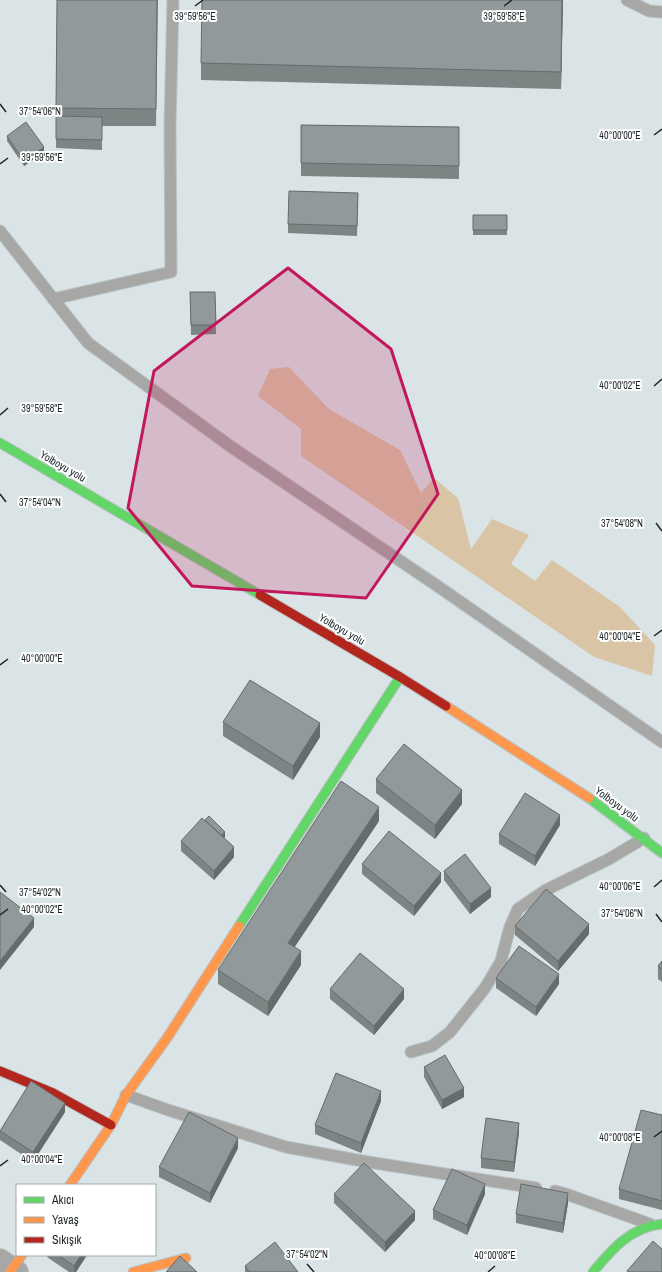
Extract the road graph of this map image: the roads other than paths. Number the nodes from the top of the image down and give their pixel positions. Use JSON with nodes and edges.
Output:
{"nodes":[{"id":1,"x":173,"y":0,"type":"edge"},
{"id":2,"x":627,"y":0,"type":"edge"},
{"id":3,"x":662,"y":12,"type":"edge"},
{"id":4,"x":0,"y":231,"type":"edge"},
{"id":5,"x":53,"y":299,"type":"junction"},
{"id":6,"x":0,"y":443,"type":"edge"},
{"id":7,"x":400,"y":677,"type":"junction"},
{"id":8,"x":662,"y":742,"type":"edge"},
{"id":9,"x":644,"y":838,"type":"junction"},
{"id":10,"x":662,"y":853,"type":"edge"},
{"id":11,"x":411,"y":1052,"type":"dead end"},
{"id":12,"x":0,"y":1071,"type":"edge"},
{"id":13,"x":126,"y":1095,"type":"junction"},
{"id":14,"x":111,"y":1125,"type":"junction"},
{"id":15,"x":71,"y":1184,"type":"edge"},
{"id":16,"x":651,"y":1224,"type":"junction"},
{"id":17,"x":662,"y":1224,"type":"edge"},
{"id":18,"x":186,"y":1258,"type":"dead end"},
{"id":19,"x":133,"y":1272,"type":"edge"},
{"id":20,"x":593,"y":1272,"type":"edge"}],
"edges":[{"from":1,"to":5,"type":"lane"},
{"from":2,"to":3,"type":"lane"},
{"from":4,"to":5,"type":"lane"},
{"from":5,"to":8,"type":"lane"},
{"from":6,"to":7,"type":"street","name":"Yolboyu yolu"},
{"from":7,"to":9,"type":"street","name":"Yolboyu yolu"},
{"from":7,"to":13,"type":"street"},
{"from":9,"to":10,"type":"street","name":"Yolboyu yolu"},
{"from":9,"to":11,"type":"lane"},
{"from":12,"to":14,"type":"street"},
{"from":13,"to":14,"type":"street"},
{"from":13,"to":16,"type":"lane"},
{"from":14,"to":15,"type":"street"},
{"from":16,"to":17,"type":"street"},
{"from":16,"to":20,"type":"street"},
{"from":18,"to":19,"type":"street"}]}
